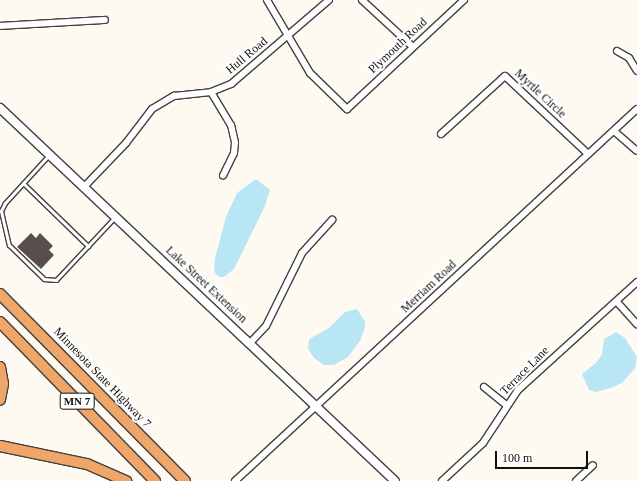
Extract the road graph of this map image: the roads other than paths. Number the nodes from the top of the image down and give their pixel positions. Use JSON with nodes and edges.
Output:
{"nodes":[{"id":1,"x":267,"y":0,"type":"edge"},
{"id":2,"x":329,"y":0,"type":"edge"},
{"id":3,"x":362,"y":0,"type":"edge"},
{"id":4,"x":464,"y":0,"type":"edge"},
{"id":5,"x":106,"y":20,"type":"dead end"},
{"id":6,"x":0,"y":26,"type":"edge"},
{"id":7,"x":288,"y":36,"type":"junction"},
{"id":8,"x":413,"y":47,"type":"junction"},
{"id":9,"x":617,"y":51,"type":"dead end"},
{"id":10,"x":637,"y":71,"type":"edge"},
{"id":11,"x":211,"y":92,"type":"junction"},
{"id":12,"x":0,"y":108,"type":"edge"},
{"id":13,"x":637,"y":109,"type":"edge"},
{"id":14,"x":614,"y":131,"type":"junction"},
{"id":15,"x":441,"y":134,"type":"dead end"},
{"id":16,"x":637,"y":151,"type":"edge"},
{"id":17,"x":588,"y":154,"type":"junction"},
{"id":18,"x":50,"y":155,"type":"junction"},
{"id":19,"x":223,"y":176,"type":"dead end"},
{"id":20,"x":23,"y":184,"type":"junction"},
{"id":21,"x":84,"y":187,"type":"junction"},
{"id":22,"x":115,"y":216,"type":"junction"},
{"id":23,"x":332,"y":220,"type":"dead end"},
{"id":24,"x":88,"y":246,"type":"junction"},
{"id":25,"x":637,"y":282,"type":"edge"},
{"id":26,"x":0,"y":288,"type":"edge"},
{"id":27,"x":0,"y":294,"type":"edge"},
{"id":28,"x":617,"y":302,"type":"junction"},
{"id":29,"x":0,"y":322,"type":"edge"},
{"id":30,"x":637,"y":324,"type":"edge"},
{"id":31,"x":47,"y":341,"type":"junction"},
{"id":32,"x":250,"y":343,"type":"junction"},
{"id":33,"x":0,"y":367,"type":"edge"},
{"id":34,"x":484,"y":387,"type":"dead end"},
{"id":35,"x":0,"y":400,"type":"edge"},
{"id":36,"x":506,"y":405,"type":"junction"},
{"id":37,"x":316,"y":406,"type":"junction"},
{"id":38,"x":0,"y":446,"type":"edge"},
{"id":39,"x":593,"y":465,"type":"dead end"},
{"id":40,"x":126,"y":481,"type":"edge"},
{"id":41,"x":155,"y":481,"type":"edge"},
{"id":42,"x":185,"y":481,"type":"edge"},
{"id":43,"x":235,"y":481,"type":"edge"},
{"id":44,"x":395,"y":481,"type":"edge"},
{"id":45,"x":442,"y":481,"type":"edge"},
{"id":46,"x":576,"y":481,"type":"edge"}],
"edges":[{"from":1,"to":7,"type":"street"},
{"from":2,"to":7,"type":"street","name":"Hull Road"},
{"from":3,"to":8,"type":"street"},
{"from":4,"to":8,"type":"street","name":"Plymouth Road"},
{"from":5,"to":6,"type":"street"},
{"from":7,"to":8,"type":"street","name":"Plymouth Road"},
{"from":7,"to":11,"type":"street","name":"Hull Road"},
{"from":9,"to":10,"type":"street"},
{"from":11,"to":19,"type":"street"},
{"from":11,"to":21,"type":"street","name":"Hull Road"},
{"from":12,"to":18,"type":"street","name":"Lake Street Extension"},
{"from":13,"to":14,"type":"street","name":"Merriam Road"},
{"from":14,"to":16,"type":"street"},
{"from":14,"to":17,"type":"street","name":"Merriam Road"},
{"from":15,"to":17,"type":"street","name":"Myrtle Circle"},
{"from":17,"to":37,"type":"street","name":"Merriam Road"},
{"from":18,"to":20,"type":"lane"},
{"from":18,"to":21,"type":"street","name":"Lake Street Extension"},
{"from":20,"to":24,"type":"lane"},
{"from":20,"to":24,"type":"lane"},
{"from":21,"to":22,"type":"street","name":"Lake Street Extension"},
{"from":22,"to":24,"type":"lane"},
{"from":22,"to":32,"type":"street","name":"Lake Street Extension"},
{"from":23,"to":32,"type":"street"},
{"from":25,"to":28,"type":"street","name":"Terrace Lane"},
{"from":26,"to":31,"type":"highway"},
{"from":27,"to":31,"type":"highway","name":"Minnesota State Highway 7","number":"MN 7"},
{"from":28,"to":30,"type":"street"},
{"from":28,"to":36,"type":"street","name":"Terrace Lane"},
{"from":29,"to":41,"type":"highway","number":"MN 7"},
{"from":31,"to":42,"type":"highway","name":"Minnesota State Highway 7","number":"MN 7"},
{"from":32,"to":37,"type":"street","name":"Lake Street Extension"},
{"from":33,"to":35,"type":"highway"},
{"from":34,"to":36,"type":"street"},
{"from":36,"to":45,"type":"street","name":"Terrace Lane"},
{"from":37,"to":43,"type":"street","name":"Merriam Road"},
{"from":37,"to":44,"type":"street","name":"Lake Street Extension"},
{"from":38,"to":40,"type":"highway"},
{"from":39,"to":46,"type":"street"}]}
